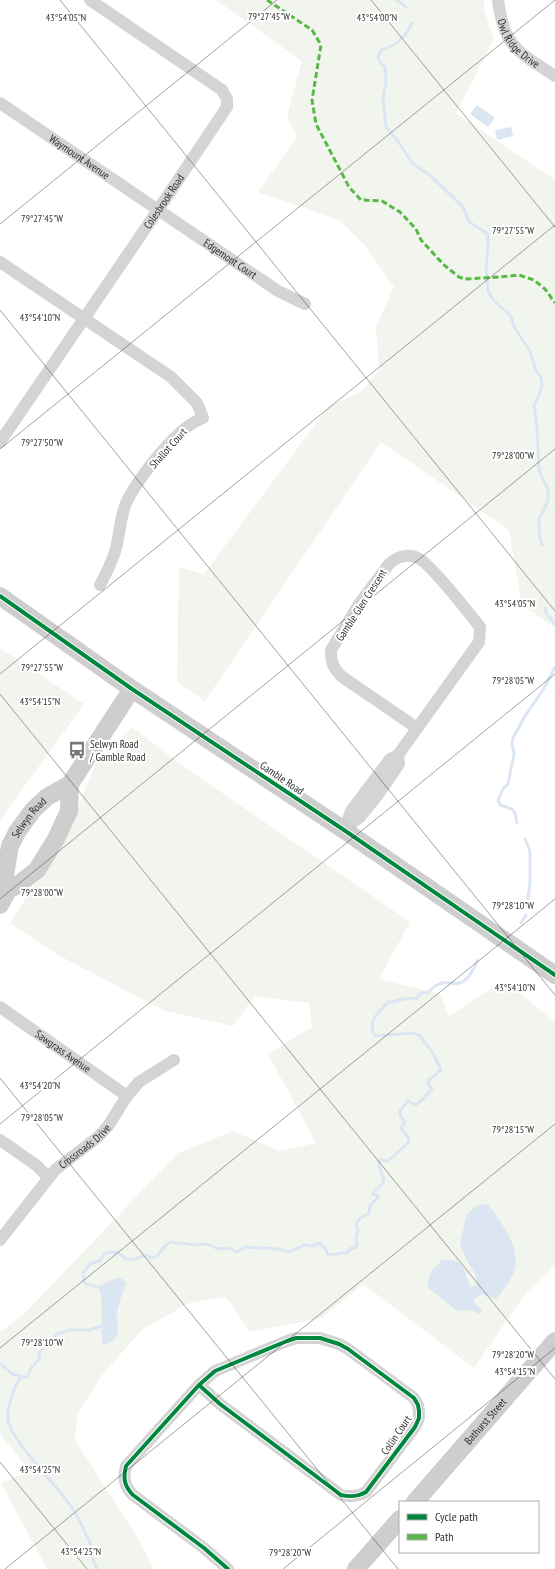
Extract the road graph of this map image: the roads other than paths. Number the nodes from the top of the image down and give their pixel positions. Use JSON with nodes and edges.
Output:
{"nodes":[{"id":1,"x":90,"y":0,"type":"edge"},
{"id":2,"x":498,"y":0,"type":"edge"},
{"id":3,"x":555,"y":76,"type":"edge"},
{"id":4,"x":0,"y":103,"type":"edge"},
{"id":5,"x":158,"y":210,"type":"junction"},
{"id":6,"x":0,"y":262,"type":"edge"},
{"id":7,"x":306,"y":304,"type":"dead end"},
{"id":8,"x":84,"y":319,"type":"junction"},
{"id":9,"x":0,"y":442,"type":"edge"},
{"id":10,"x":100,"y":585,"type":"dead end"},
{"id":11,"x":0,"y":596,"type":"edge"},
{"id":12,"x":132,"y":688,"type":"junction"},
{"id":13,"x":417,"y":728,"type":"junction"},
{"id":14,"x":70,"y":784,"type":"junction"},
{"id":15,"x":344,"y":830,"type":"junction"},
{"id":16,"x":4,"y":898,"type":"edge"},
{"id":17,"x":555,"y":975,"type":"edge"},
{"id":18,"x":0,"y":1007,"type":"edge"},
{"id":19,"x":174,"y":1060,"type":"dead end"},
{"id":20,"x":127,"y":1096,"type":"junction"},
{"id":21,"x":0,"y":1140,"type":"edge"},
{"id":22,"x":48,"y":1177,"type":"junction"},
{"id":23,"x":0,"y":1240,"type":"edge"},
{"id":24,"x":555,"y":1340,"type":"edge"},
{"id":25,"x":199,"y":1385,"type":"junction"},
{"id":26,"x":416,"y":1501,"type":"edge"},
{"id":27,"x":399,"y":1520,"type":"edge"},
{"id":28,"x":228,"y":1569,"type":"edge"},
{"id":29,"x":356,"y":1569,"type":"edge"}],
"edges":[{"from":1,"to":5,"type":"street","name":"Colesbrook Road"},
{"from":2,"to":3,"type":"street","name":"Owl Ridge Drive"},
{"from":4,"to":5,"type":"street","name":"Waymount Avenue"},
{"from":5,"to":7,"type":"street","name":"Edgemont Court"},
{"from":5,"to":8,"type":"street","name":"Colesbrook Road"},
{"from":6,"to":8,"type":"street"},
{"from":8,"to":9,"type":"street","name":"Colesbrook Road"},
{"from":8,"to":10,"type":"street","name":"Shallot Court"},
{"from":11,"to":12,"type":"main road","name":"Gamble Road"},
{"from":12,"to":14,"type":"main road","name":"Selwyn Road"},
{"from":12,"to":15,"type":"main road","name":"Gamble Road"},
{"from":13,"to":13,"type":"street","name":"Gamble Glen Crescent"},
{"from":13,"to":15,"type":"street","name":"Gamble Glen Crescent"},
{"from":14,"to":16,"type":"main road","name":"Selwyn Road"},
{"from":14,"to":16,"type":"main road","name":"Selwyn Road"},
{"from":15,"to":17,"type":"main road","name":"Gamble Road"},
{"from":18,"to":20,"type":"street","name":"Sawgrass Avenue"},
{"from":19,"to":20,"type":"street","name":"Crossroads Drive"},
{"from":20,"to":22,"type":"street","name":"Crossroads Drive"},
{"from":21,"to":22,"type":"street"},
{"from":22,"to":23,"type":"street","name":"Crossroads Drive"},
{"from":24,"to":26,"type":"main road","name":"Bathurst Street"},
{"from":25,"to":25,"type":"street","name":"Collin Court"},
{"from":25,"to":28,"type":"street","name":"Collin Court"},
{"from":27,"to":29,"type":"main road"}]}
